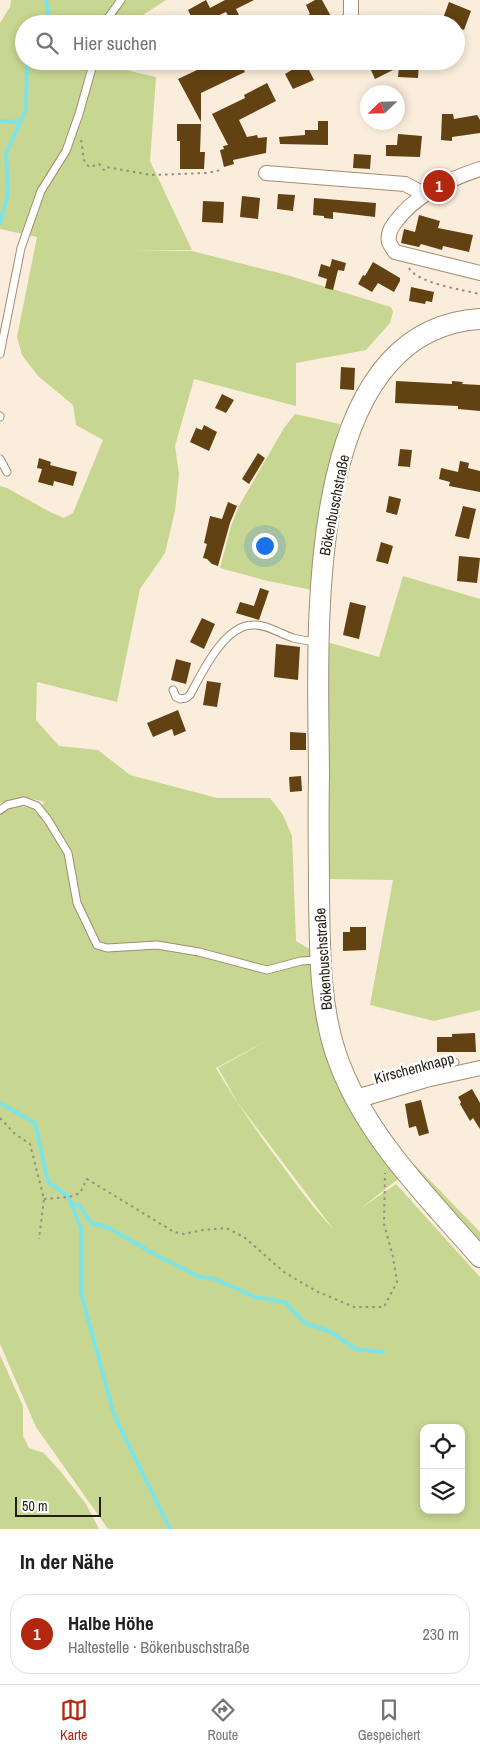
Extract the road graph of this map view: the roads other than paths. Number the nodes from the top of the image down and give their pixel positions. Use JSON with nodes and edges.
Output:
{"nodes":[{"id":1,"x":121,"y":0,"type":"edge"},
{"id":2,"x":351,"y":0,"type":"edge"},
{"id":3,"x":110,"y":15,"type":"edge"},
{"id":4,"x":351,"y":15,"type":"edge"},
{"id":5,"x":91,"y":70,"type":"edge"},
{"id":6,"x":480,"y":169,"type":"edge"},
{"id":7,"x":266,"y":173,"type":"dead end"},
{"id":8,"x":424,"y":194,"type":"junction"},
{"id":9,"x":480,"y":273,"type":"edge"},
{"id":10,"x":480,"y":320,"type":"edge"},
{"id":11,"x":0,"y":354,"type":"edge"},
{"id":12,"x":0,"y":459,"type":"edge"},
{"id":13,"x":7,"y":472,"type":"dead end"},
{"id":14,"x":319,"y":643,"type":"junction"},
{"id":15,"x":173,"y":690,"type":"dead end"},
{"id":16,"x":0,"y":810,"type":"edge"},
{"id":17,"x":321,"y":960,"type":"junction"},
{"id":18,"x":456,"y":1062,"type":"dead end"},
{"id":19,"x":480,"y":1068,"type":"edge"},
{"id":20,"x":355,"y":1097,"type":"junction"},
{"id":21,"x":480,"y":1257,"type":"edge"}],
"edges":[{"from":1,"to":3,"type":"lane"},
{"from":2,"to":4,"type":"street"},
{"from":5,"to":11,"type":"lane"},
{"from":6,"to":8,"type":"street"},
{"from":7,"to":8,"type":"street"},
{"from":8,"to":9,"type":"street"},
{"from":10,"to":14,"type":"main road","name":"Bökenbuschstraße"},
{"from":12,"to":13,"type":"lane"},
{"from":14,"to":15,"type":"lane"},
{"from":14,"to":17,"type":"main road","name":"Bökenbuschstraße"},
{"from":16,"to":17,"type":"lane"},
{"from":17,"to":20,"type":"main road","name":"Bökenbuschstraße"},
{"from":18,"to":20,"type":"lane"},
{"from":19,"to":20,"type":"street","name":"Kirschenknapp"},
{"from":20,"to":21,"type":"main road","name":"Bökenbuschstraße"}]}
